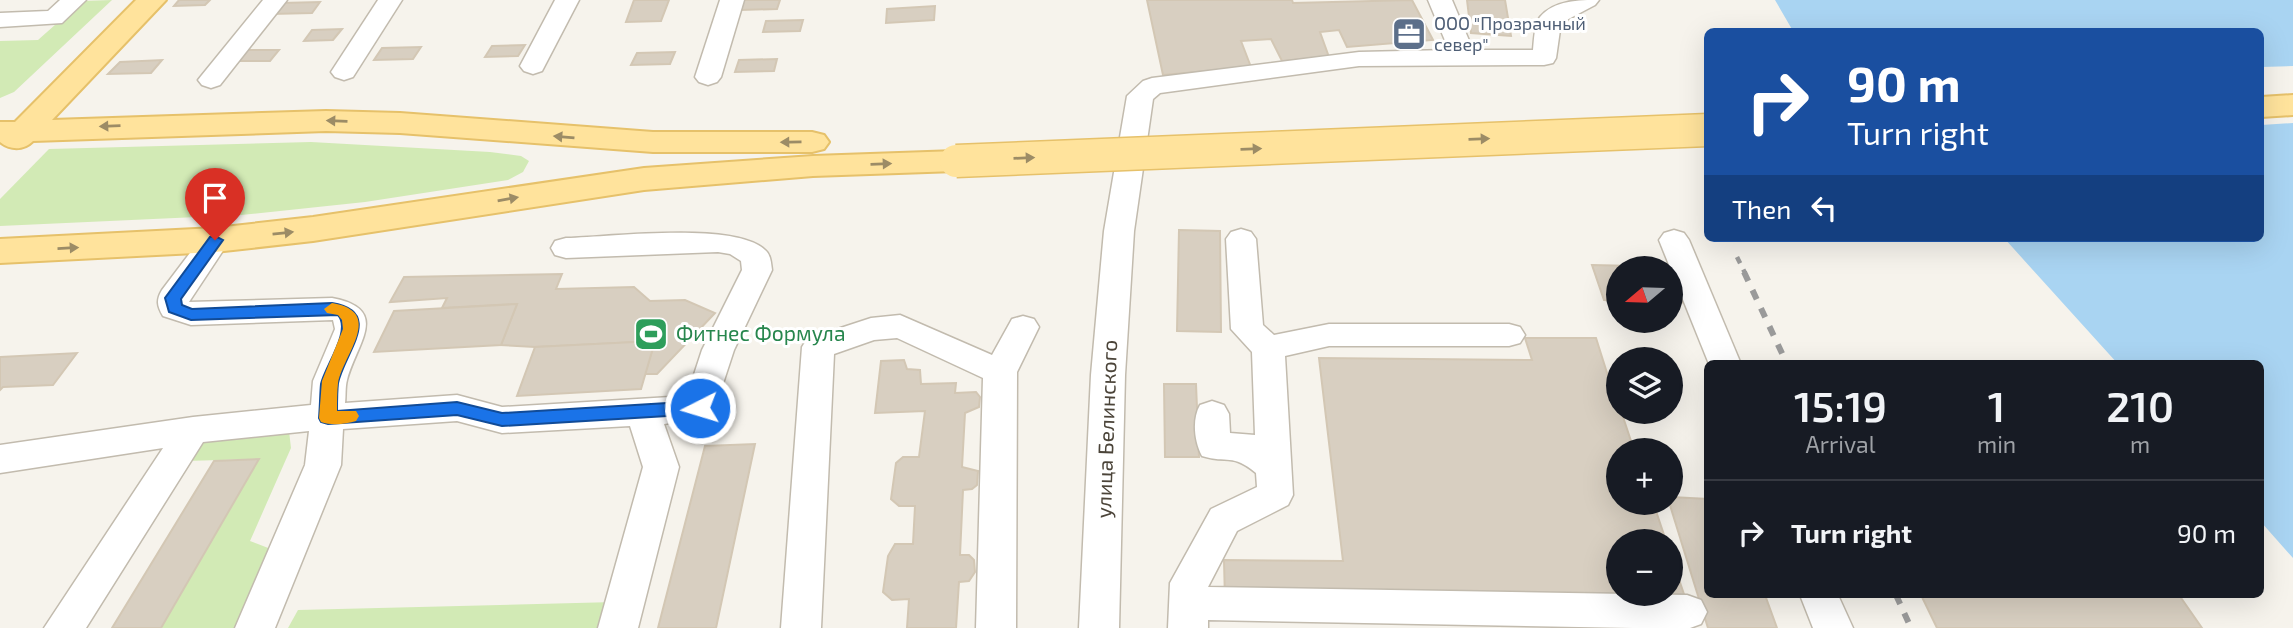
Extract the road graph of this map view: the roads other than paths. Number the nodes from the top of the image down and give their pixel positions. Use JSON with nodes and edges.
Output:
{"nodes":[{"id":1,"x":74,"y":0,"type":"edge"},
{"id":2,"x":152,"y":0,"type":"edge"},
{"id":3,"x":275,"y":0,"type":"edge"},
{"id":4,"x":390,"y":0,"type":"edge"},
{"id":5,"x":567,"y":0,"type":"edge"},
{"id":6,"x":732,"y":0,"type":"edge"},
{"id":7,"x":1440,"y":0,"type":"edge"},
{"id":8,"x":1587,"y":0,"type":"edge"},
{"id":9,"x":0,"y":20,"type":"edge"},
{"id":10,"x":1464,"y":57,"type":"junction"},
{"id":11,"x":533,"y":66,"type":"dead end"},
{"id":12,"x":344,"y":72,"type":"dead end"},
{"id":13,"x":708,"y":77,"type":"dead end"},
{"id":14,"x":211,"y":80,"type":"dead end"},
{"id":15,"x":2293,"y":82,"type":"edge"},
{"id":16,"x":2264,"y":83,"type":"edge"},
{"id":17,"x":2293,"y":105,"type":"edge"},
{"id":18,"x":1704,"y":106,"type":"edge"},
{"id":19,"x":2264,"y":107,"type":"edge"},
{"id":20,"x":1704,"y":130,"type":"edge"},
{"id":21,"x":13,"y":131,"type":"edge"},
{"id":22,"x":957,"y":148,"type":"junction"},
{"id":23,"x":0,"y":155,"type":"edge"},
{"id":24,"x":1241,"y":239,"type":"dead end"},
{"id":25,"x":215,"y":240,"type":"junction"},
{"id":26,"x":1674,"y":240,"type":"dead end"},
{"id":27,"x":566,"y":248,"type":"dead end"},
{"id":28,"x":0,"y":251,"type":"edge"},
{"id":29,"x":1023,"y":327,"type":"dead end"},
{"id":30,"x":1509,"y":335,"type":"dead end"},
{"id":31,"x":1268,"y":348,"type":"junction"},
{"id":32,"x":1723,"y":360,"type":"edge"},
{"id":33,"x":1000,"y":372,"type":"junction"},
{"id":34,"x":643,"y":413,"type":"junction"},
{"id":35,"x":1212,"y":414,"type":"dead end"},
{"id":36,"x":328,"y":418,"type":"junction"},
{"id":37,"x":193,"y":430,"type":"junction"},
{"id":38,"x":0,"y":459,"type":"edge"},
{"id":39,"x":1274,"y":467,"type":"junction"},
{"id":40,"x":1820,"y":598,"type":"edge"},
{"id":41,"x":1687,"y":612,"type":"dead end"},
{"id":42,"x":1188,"y":616,"type":"edge"},
{"id":43,"x":64,"y":628,"type":"edge"},
{"id":44,"x":255,"y":628,"type":"edge"},
{"id":45,"x":618,"y":628,"type":"edge"},
{"id":46,"x":802,"y":628,"type":"edge"},
{"id":47,"x":996,"y":628,"type":"edge"},
{"id":48,"x":1099,"y":628,"type":"edge"},
{"id":49,"x":1833,"y":628,"type":"edge"}],
"edges":[{"from":1,"to":9,"type":"street"},
{"from":2,"to":21,"type":"main road"},
{"from":3,"to":14,"type":"street"},
{"from":4,"to":12,"type":"street"},
{"from":5,"to":11,"type":"street"},
{"from":6,"to":13,"type":"street"},
{"from":7,"to":10,"type":"street"},
{"from":8,"to":10,"type":"street","name":"улица Белинского"},
{"from":10,"to":48,"type":"street","name":"улица Белинского"},
{"from":15,"to":16,"type":"main road"},
{"from":17,"to":19,"type":"main road"},
{"from":18,"to":22,"type":"main road"},
{"from":22,"to":20,"type":"main road","one_way":true,"bridge":true},
{"from":22,"to":21,"type":"main road","one_way":true},
{"from":21,"to":23,"type":"main road"},
{"from":25,"to":22,"type":"main road","one_way":true},
{"from":24,"to":31,"type":"street"},
{"from":28,"to":25,"type":"main road","one_way":true},
{"from":25,"to":36,"type":"street"},
{"from":26,"to":32,"type":"street"},
{"from":27,"to":34,"type":"street"},
{"from":29,"to":33,"type":"street"},
{"from":30,"to":31,"type":"street"},
{"from":31,"to":39,"type":"street"},
{"from":33,"to":46,"type":"street"},
{"from":33,"to":47,"type":"street"},
{"from":34,"to":36,"type":"street"},
{"from":34,"to":45,"type":"street"},
{"from":35,"to":39,"type":"street"},
{"from":36,"to":37,"type":"street"},
{"from":36,"to":44,"type":"street"},
{"from":37,"to":38,"type":"street"},
{"from":37,"to":43,"type":"street"},
{"from":39,"to":42,"type":"street"},
{"from":40,"to":49,"type":"street"},
{"from":41,"to":42,"type":"street"}]}
